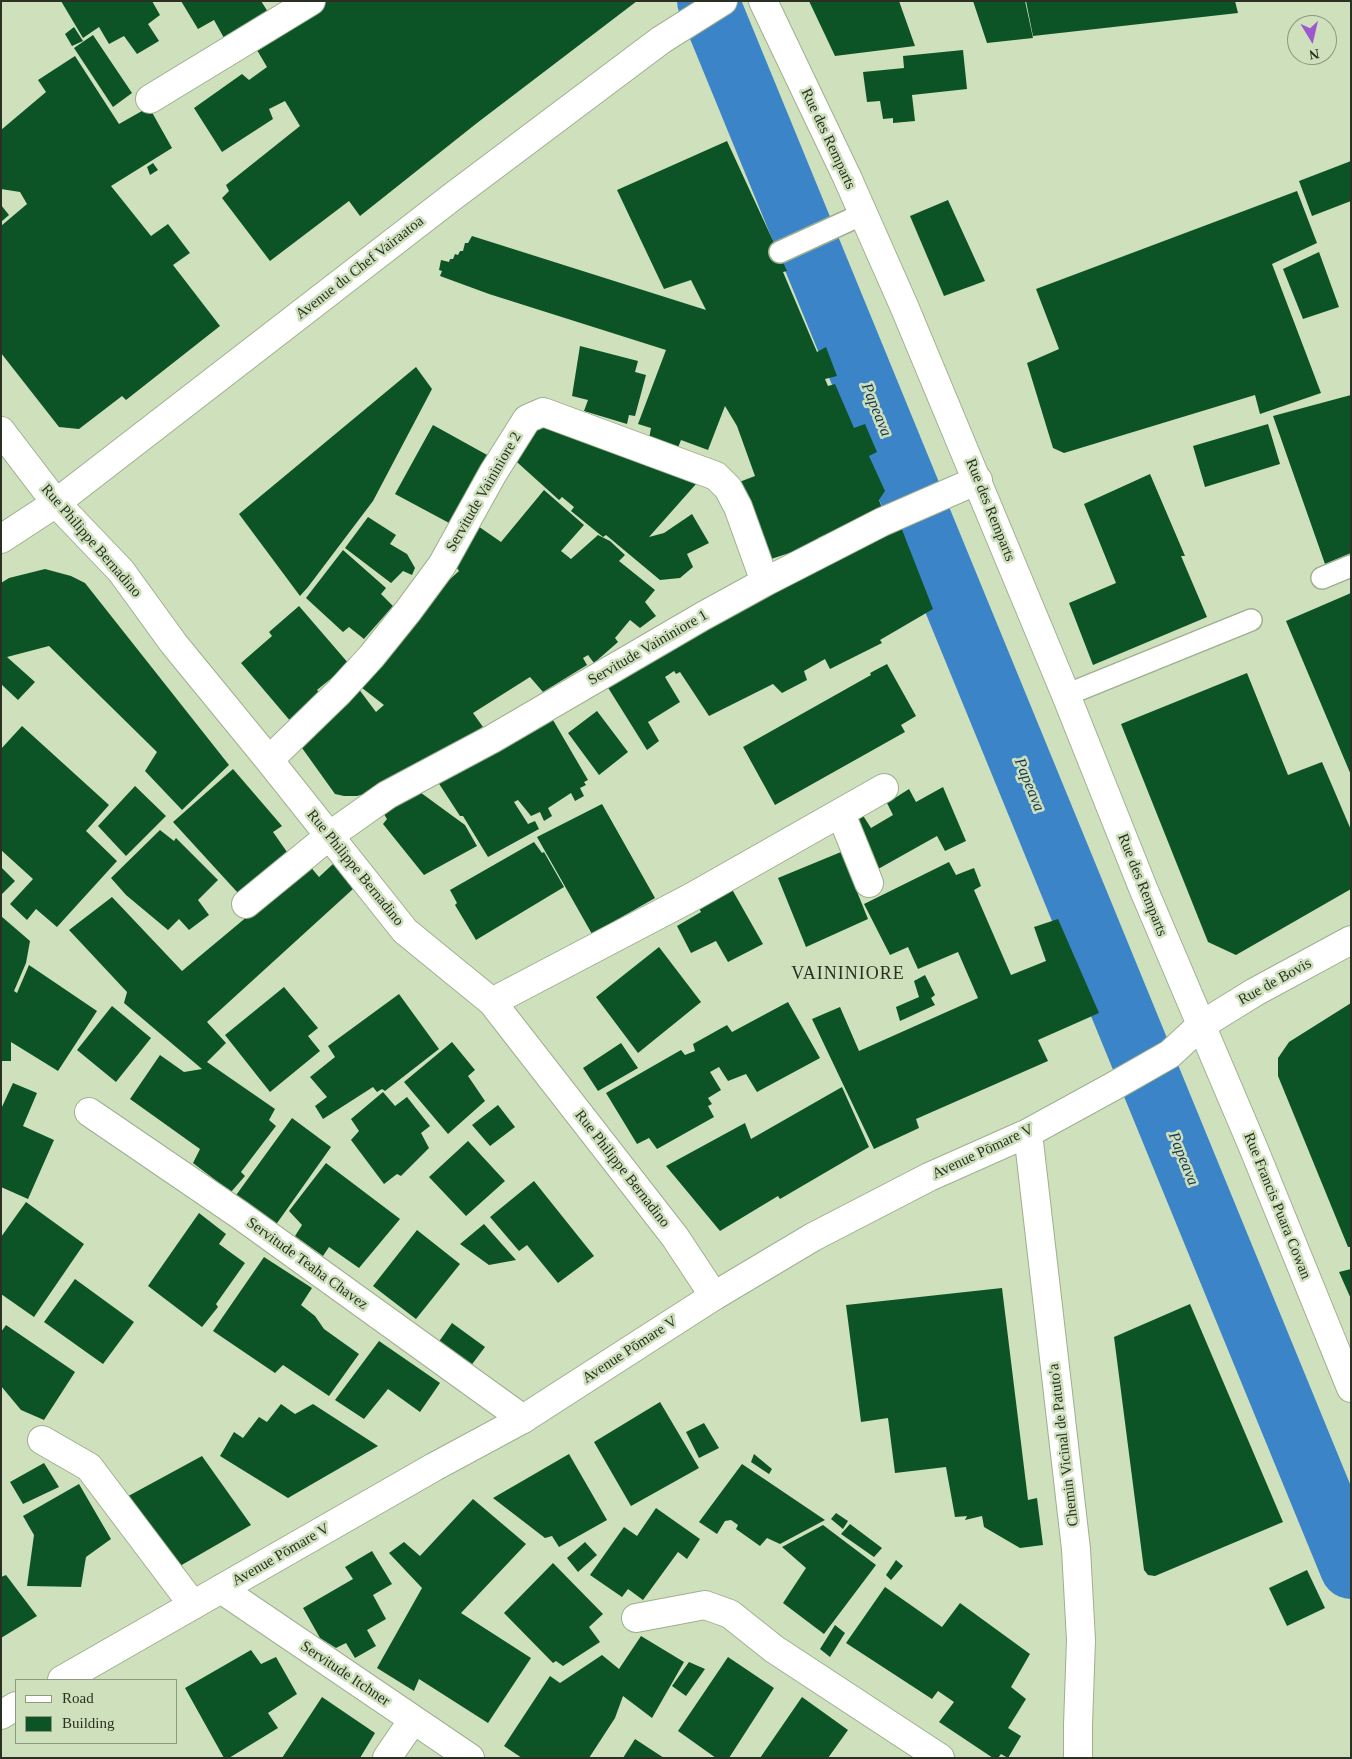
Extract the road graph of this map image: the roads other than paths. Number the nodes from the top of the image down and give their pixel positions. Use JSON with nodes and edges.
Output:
{"nodes":[{"id":1,"x":311,"y":1,"type":"edge"},
{"id":2,"x":723,"y":1,"type":"edge"},
{"id":3,"x":763,"y":1,"type":"edge"},
{"id":4,"x":150,"y":99,"type":"dead end"},
{"id":5,"x":862,"y":214,"type":"junction"},
{"id":6,"x":780,"y":252,"type":"dead end"},
{"id":7,"x":1,"y":431,"type":"edge"},
{"id":8,"x":978,"y":480,"type":"junction"},
{"id":9,"x":56,"y":503,"type":"junction"},
{"id":10,"x":1,"y":539,"type":"edge"},
{"id":11,"x":1351,"y":566,"type":"edge"},
{"id":12,"x":1322,"y":578,"type":"dead end"},
{"id":13,"x":765,"y":582,"type":"junction"},
{"id":14,"x":1251,"y":620,"type":"dead end"},
{"id":15,"x":1066,"y":695,"type":"junction"},
{"id":16,"x":269,"y":760,"type":"junction"},
{"id":17,"x":884,"y":788,"type":"dead end"},
{"id":18,"x":841,"y":814,"type":"junction"},
{"id":19,"x":329,"y":836,"type":"junction"},
{"id":20,"x":869,"y":883,"type":"dead end"},
{"id":21,"x":246,"y":904,"type":"dead end"},
{"id":22,"x":1351,"y":940,"type":"edge"},
{"id":23,"x":492,"y":1002,"type":"junction"},
{"id":24,"x":1200,"y":1026,"type":"junction"},
{"id":25,"x":89,"y":1112,"type":"dead end"},
{"id":26,"x":1028,"y":1133,"type":"junction"},
{"id":27,"x":714,"y":1296,"type":"junction"},
{"id":28,"x":1351,"y":1388,"type":"edge"},
{"id":29,"x":523,"y":1418,"type":"junction"},
{"id":30,"x":42,"y":1440,"type":"dead end"},
{"id":31,"x":221,"y":1589,"type":"junction"},
{"id":32,"x":193,"y":1605,"type":"junction"},
{"id":33,"x":636,"y":1618,"type":"dead end"},
{"id":34,"x":64,"y":1679,"type":"edge"},
{"id":35,"x":15,"y":1707,"type":"edge"},
{"id":36,"x":1,"y":1715,"type":"edge"},
{"id":37,"x":413,"y":1720,"type":"junction"},
{"id":38,"x":387,"y":1758,"type":"edge"},
{"id":39,"x":470,"y":1758,"type":"edge"},
{"id":40,"x":940,"y":1758,"type":"edge"},
{"id":41,"x":1078,"y":1758,"type":"edge"}],
"edges":[{"from":1,"to":4,"type":"street"},
{"from":2,"to":9,"type":"street","name":"Avenue du Chef Vairaatoa"},
{"from":3,"to":5,"type":"street","name":"Rue des Remparts"},
{"from":5,"to":6,"type":"lane"},
{"from":5,"to":8,"type":"street","name":"Rue des Remparts"},
{"from":7,"to":9,"type":"street","name":"Rue Philippe Bernadino"},
{"from":8,"to":13,"type":"street","name":"Servitude Vaininiore 1"},
{"from":8,"to":15,"type":"street","name":"Rue des Remparts"},
{"from":9,"to":10,"type":"street","name":"Avenue du Chef Vairaatoa"},
{"from":9,"to":16,"type":"street","name":"Rue Philippe Bernadino"},
{"from":11,"to":12,"type":"lane"},
{"from":13,"to":16,"type":"street","name":"Servitude Vaininiore 2"},
{"from":13,"to":19,"type":"street","name":"Servitude Vaininiore 1"},
{"from":14,"to":15,"type":"lane"},
{"from":15,"to":24,"type":"street","name":"Rue des Remparts"},
{"from":16,"to":19,"type":"street","name":"Rue Philippe Bernadino"},
{"from":17,"to":18,"type":"street"},
{"from":18,"to":20,"type":"street"},
{"from":18,"to":23,"type":"street"},
{"from":19,"to":21,"type":"street","name":"Servitude Vaininiore 1"},
{"from":19,"to":23,"type":"street","name":"Rue Philippe Bernadino"},
{"from":22,"to":24,"type":"street","name":"Rue de Bovis"},
{"from":23,"to":27,"type":"street","name":"Rue Philippe Bernadino"},
{"from":24,"to":26,"type":"street","name":"Avenue Pōmare V"},
{"from":24,"to":28,"type":"street","name":"Rue Francis Puara Cowan"},
{"from":25,"to":29,"type":"street","name":"Servitude Teaha Chavez"},
{"from":26,"to":27,"type":"street","name":"Avenue Pōmare V"},
{"from":26,"to":41,"type":"street","name":"Chemin Vicinal de Patuto'a"},
{"from":27,"to":29,"type":"street","name":"Avenue Pōmare V"},
{"from":29,"to":31,"type":"street","name":"Avenue Pōmare V"},
{"from":30,"to":32,"type":"street"},
{"from":31,"to":32,"type":"street","name":"Avenue Pōmare V"},
{"from":31,"to":37,"type":"street","name":"Servitude Itchner"},
{"from":32,"to":34,"type":"street","name":"Avenue Pōmare V"},
{"from":33,"to":40,"type":"street"},
{"from":35,"to":36,"type":"street"},
{"from":37,"to":38,"type":"street"},
{"from":37,"to":39,"type":"street","name":"Servitude Itchner"}]}
